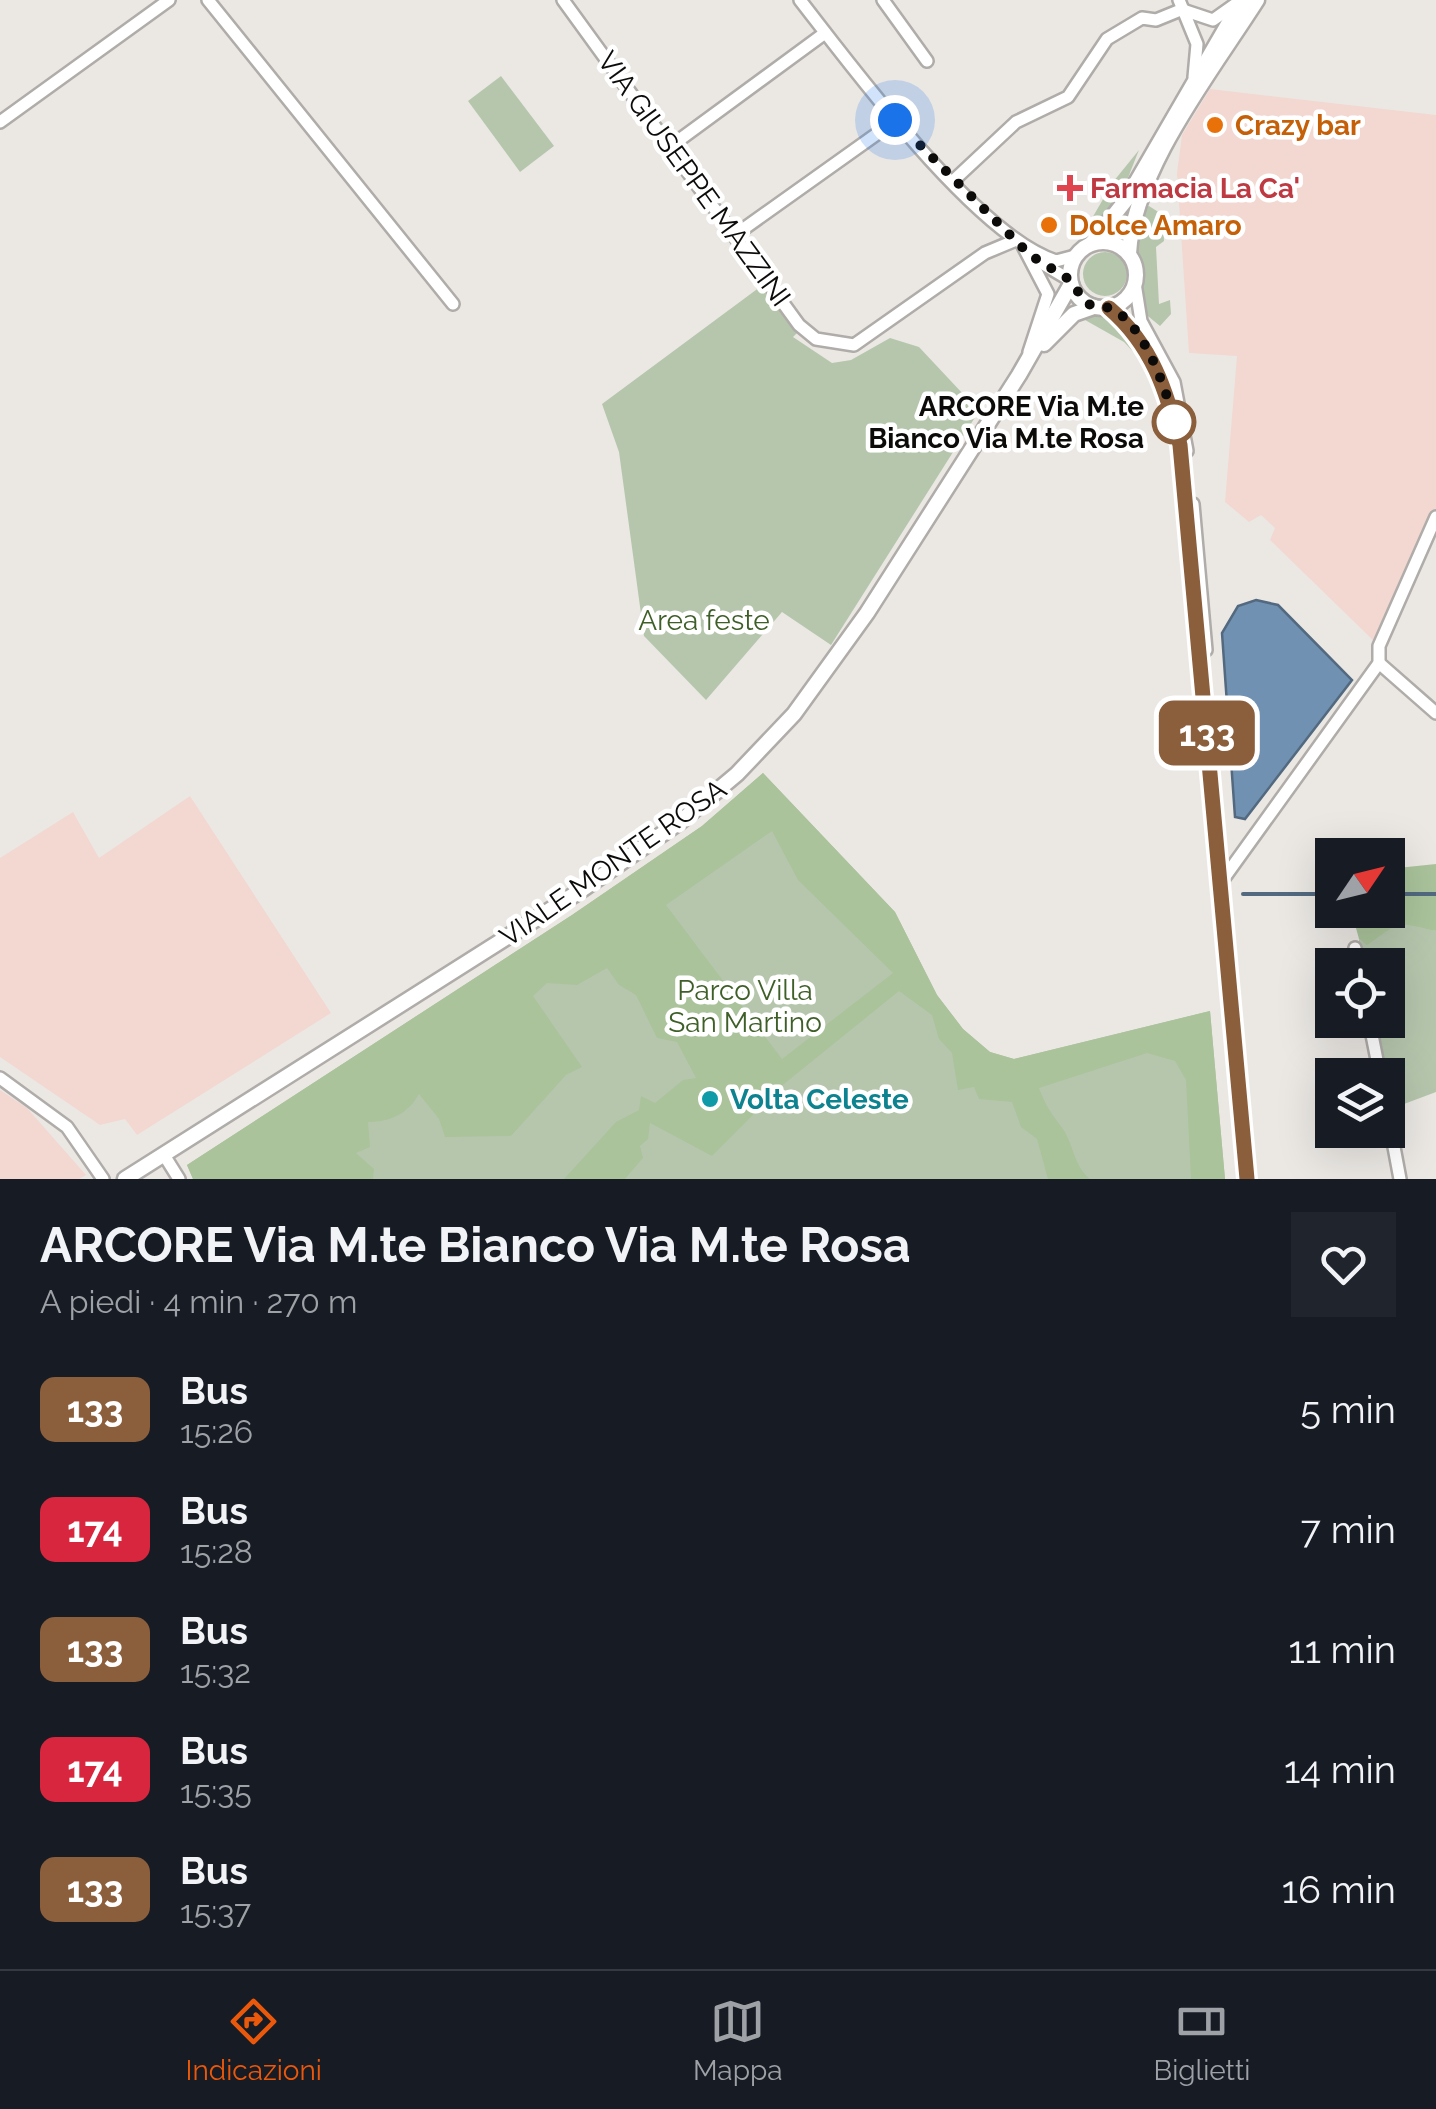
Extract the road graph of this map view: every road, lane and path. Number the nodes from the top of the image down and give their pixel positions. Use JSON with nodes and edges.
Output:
{"nodes":[{"id":1,"x":169,"y":0,"type":"edge"},
{"id":2,"x":208,"y":0,"type":"edge"},
{"id":3,"x":563,"y":0,"type":"edge"},
{"id":4,"x":800,"y":0,"type":"edge"},
{"id":5,"x":883,"y":0,"type":"edge"},
{"id":6,"x":1241,"y":0,"type":"edge"},
{"id":7,"x":1257,"y":0,"type":"edge"},
{"id":8,"x":1181,"y":5,"type":"edge"},
{"id":9,"x":825,"y":32,"type":"junction"},
{"id":10,"x":927,"y":61,"type":"dead end"},
{"id":11,"x":1192,"y":81,"type":"junction"},
{"id":12,"x":895,"y":120,"type":"junction"},
{"id":13,"x":0,"y":122,"type":"edge"},
{"id":14,"x":670,"y":146,"type":"junction"},
{"id":15,"x":953,"y":181,"type":"junction"},
{"id":16,"x":735,"y":236,"type":"junction"},
{"id":17,"x":1091,"y":244,"type":"junction"},
{"id":18,"x":1023,"y":247,"type":"junction"},
{"id":19,"x":1129,"y":254,"type":"junction"},
{"id":20,"x":1075,"y":256,"type":"junction"},
{"id":21,"x":1071,"y":282,"type":"junction"},
{"id":22,"x":1135,"y":284,"type":"junction"},
{"id":23,"x":453,"y":304,"type":"dead end"},
{"id":24,"x":1102,"y":307,"type":"junction"},
{"id":25,"x":1027,"y":361,"type":"junction"},
{"id":26,"x":1019,"y":375,"type":"junction"},
{"id":27,"x":1436,"y":517,"type":"edge"},
{"id":28,"x":1379,"y":663,"type":"junction"},
{"id":29,"x":1204,"y":704,"type":"junction"},
{"id":30,"x":1436,"y":713,"type":"edge"},
{"id":31,"x":1220,"y":885,"type":"junction"},
{"id":32,"x":0,"y":1078,"type":"edge"},
{"id":33,"x":1394,"y":1148,"type":"edge"},
{"id":34,"x":164,"y":1155,"type":"junction"},
{"id":35,"x":1246,"y":1176,"type":"edge"},
{"id":36,"x":103,"y":1179,"type":"edge"},
{"id":37,"x":125,"y":1179,"type":"edge"},
{"id":38,"x":179,"y":1179,"type":"edge"},
{"id":39,"x":1400,"y":1179,"type":"edge"}],
"edges":[{"from":1,"to":13,"type":"street"},
{"from":2,"to":23,"type":"street"},
{"from":3,"to":14,"type":"street","name":"VIA GIUSEPPE MAZZINI"},
{"from":4,"to":9,"type":"street"},
{"from":5,"to":10,"type":"street"},
{"from":6,"to":8,"type":"street"},
{"from":6,"to":11,"type":"main road"},
{"from":7,"to":19,"type":"main road"},
{"from":8,"to":11,"type":"street"},
{"from":8,"to":15,"type":"street"},
{"from":9,"to":12,"type":"street"},
{"from":9,"to":14,"type":"street"},
{"from":11,"to":17,"type":"main road"},
{"from":12,"to":15,"type":"street"},
{"from":12,"to":16,"type":"street"},
{"from":14,"to":16,"type":"street","name":"VIA GIUSEPPE MAZZINI"},
{"from":15,"to":18,"type":"street"},
{"from":16,"to":18,"type":"street","name":"VIA GIUSEPPE MAZZINI"},
{"from":17,"to":19,"type":"main road"},
{"from":17,"to":20,"type":"main road"},
{"from":18,"to":20,"type":"street"},
{"from":18,"to":21,"type":"street"},
{"from":18,"to":25,"type":"street"},
{"from":19,"to":22,"type":"main road"},
{"from":20,"to":21,"type":"main road","name":"VIALE MONTE ROSA"},
{"from":21,"to":24,"type":"main road"},
{"from":21,"to":25,"type":"main road","name":"VIALE MONTE ROSA"},
{"from":22,"to":24,"type":"main road","name":"VIALE MONTE ROSA"},
{"from":22,"to":29,"type":"street"},
{"from":24,"to":26,"type":"main road","name":"VIALE MONTE ROSA"},
{"from":24,"to":29,"type":"street"},
{"from":25,"to":26,"type":"main road","name":"VIALE MONTE ROSA"},
{"from":26,"to":34,"type":"main road","name":"VIALE MONTE ROSA"},
{"from":27,"to":28,"type":"street"},
{"from":28,"to":30,"type":"street"},
{"from":28,"to":31,"type":"street"},
{"from":29,"to":31,"type":"street"},
{"from":31,"to":35,"type":"street"},
{"from":32,"to":36,"type":"street"},
{"from":33,"to":39,"type":"street"},
{"from":34,"to":37,"type":"main road","name":"VIALE MONTE ROSA"},
{"from":34,"to":38,"type":"street"}]}
